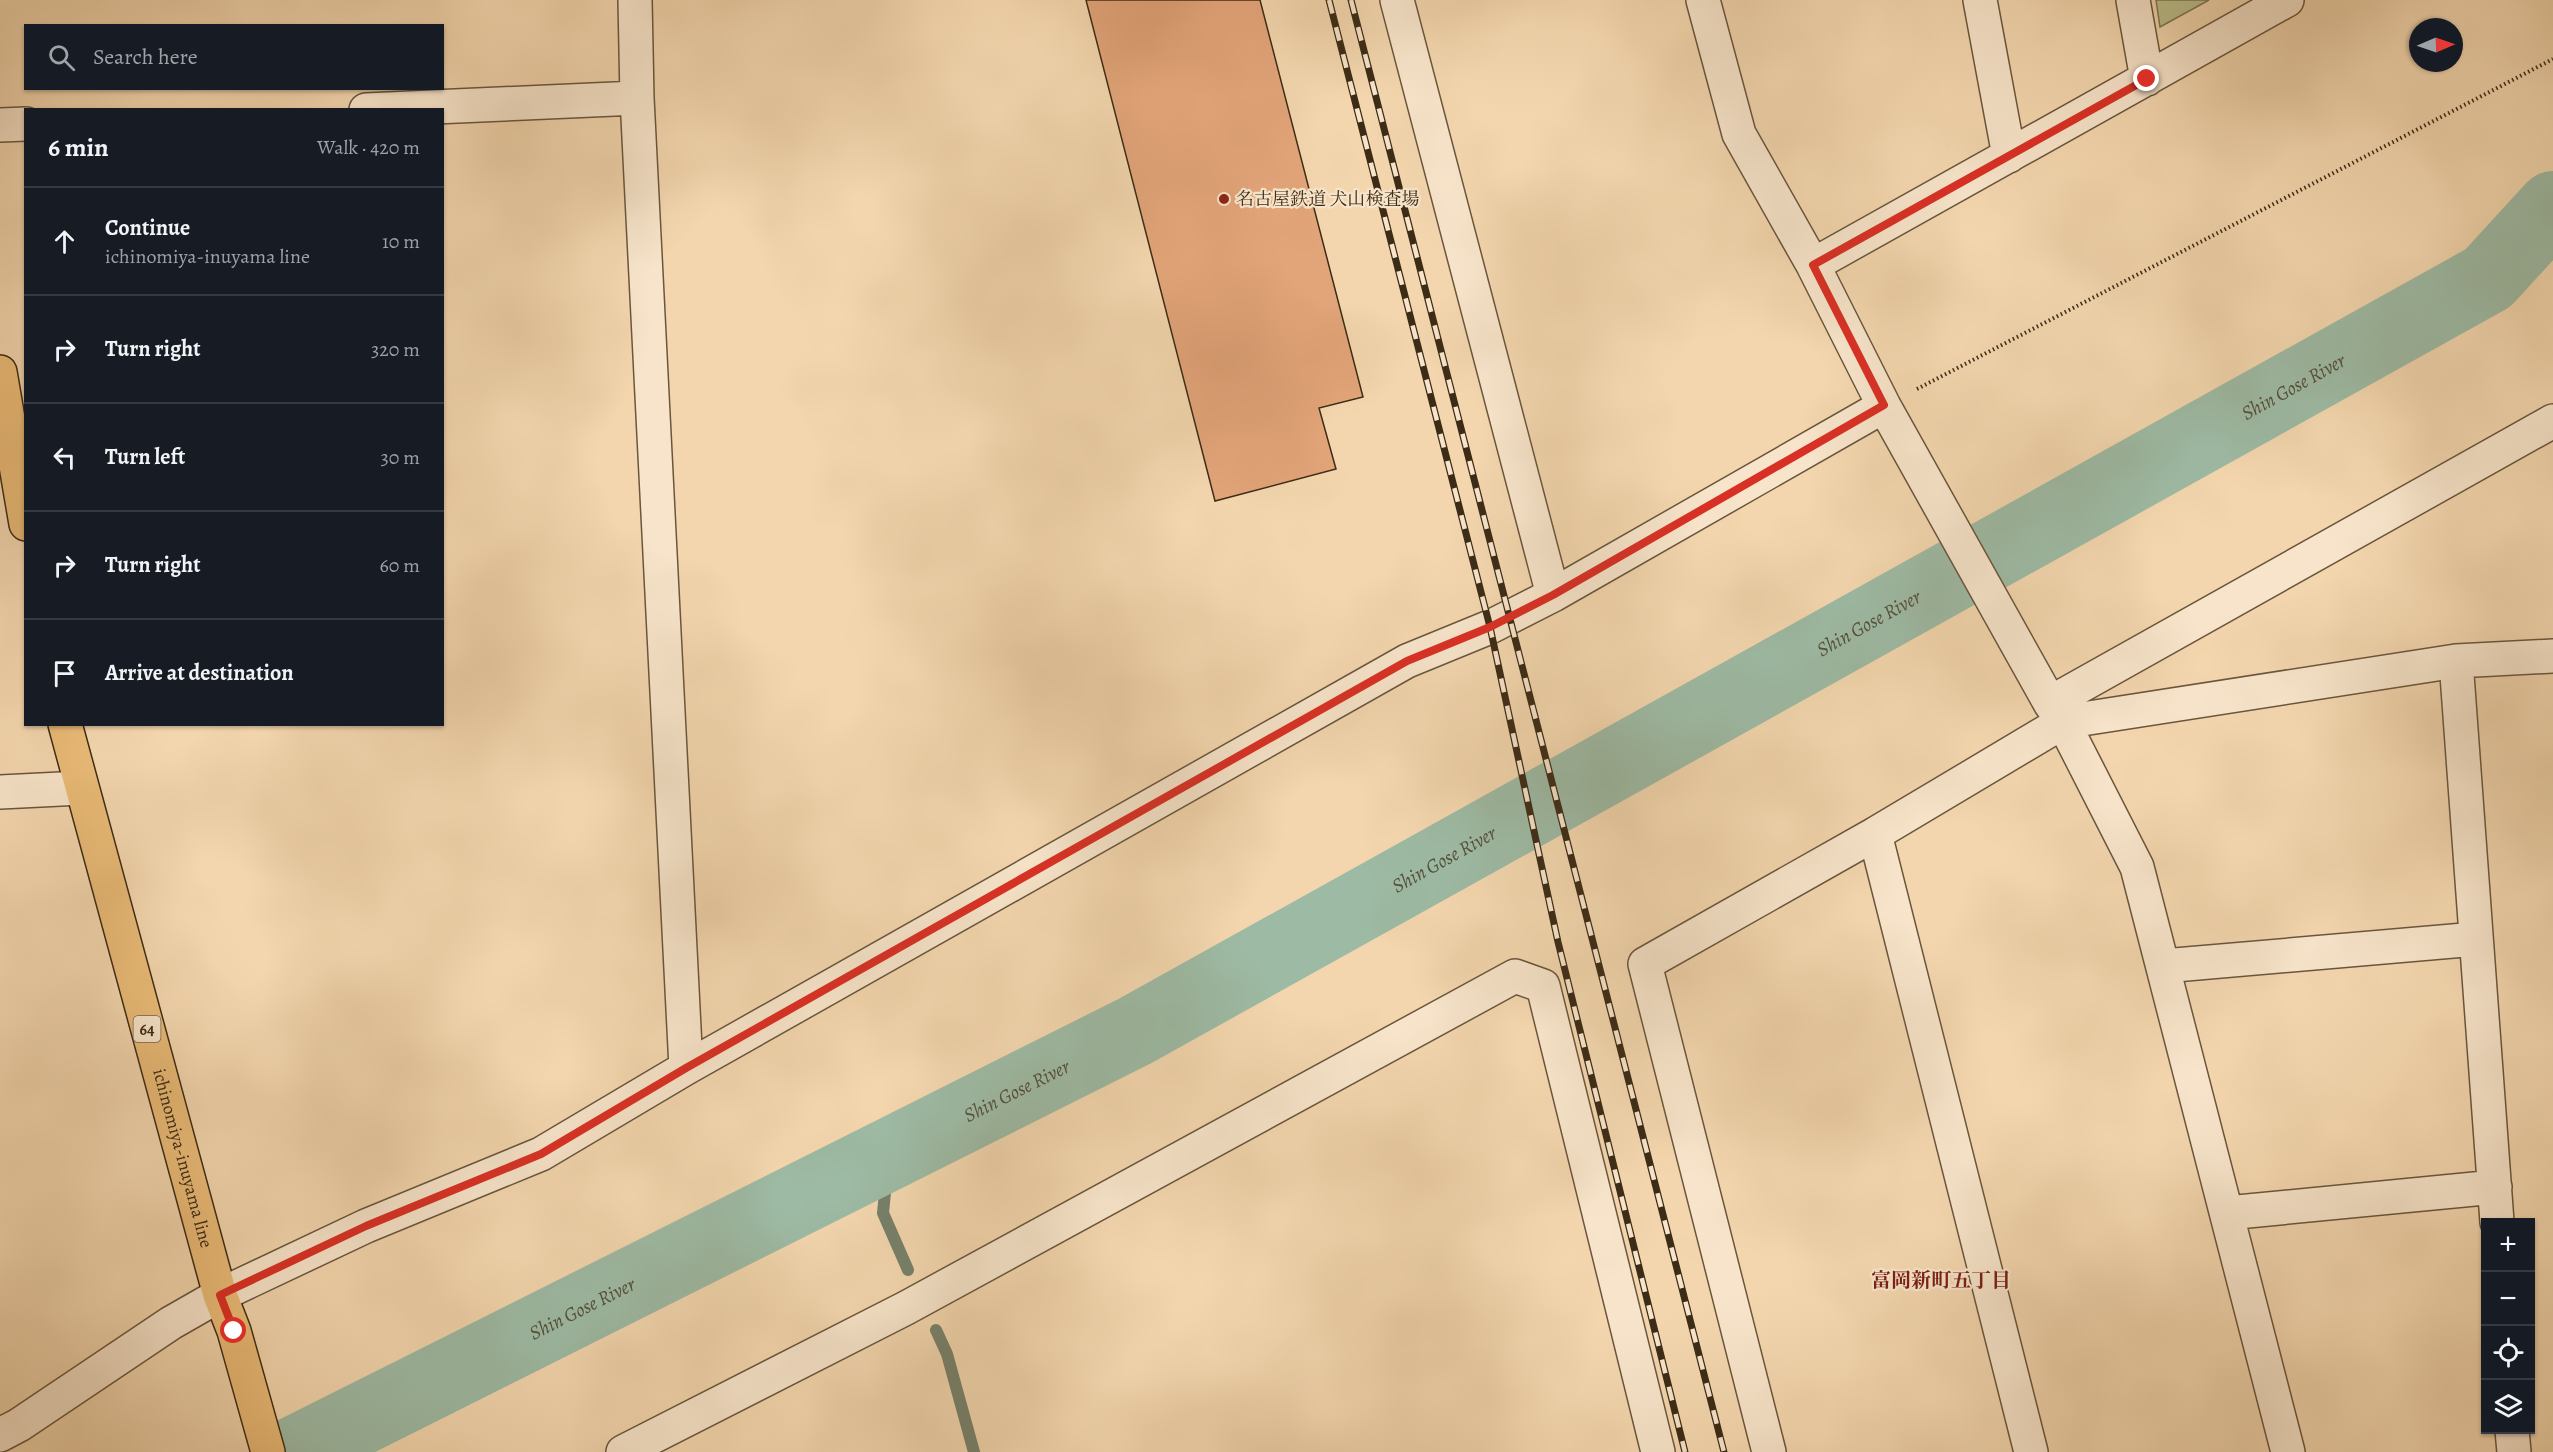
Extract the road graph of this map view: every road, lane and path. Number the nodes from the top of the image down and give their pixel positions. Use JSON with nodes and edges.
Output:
{"nodes":[{"id":1,"x":635,"y":0,"type":"edge"},
{"id":2,"x":1397,"y":0,"type":"edge"},
{"id":3,"x":1703,"y":0,"type":"edge"},
{"id":4,"x":1980,"y":0,"type":"edge"},
{"id":5,"x":2133,"y":0,"type":"edge"},
{"id":6,"x":2287,"y":0,"type":"edge"},
{"id":7,"x":2553,"y":59,"type":"edge"},
{"id":8,"x":2147,"y":79,"type":"junction"},
{"id":9,"x":637,"y":98,"type":"junction"},
{"id":10,"x":411,"y":108,"type":"edge"},
{"id":11,"x":24,"y":124,"type":"edge"},
{"id":12,"x":0,"y":125,"type":"edge"},
{"id":13,"x":2009,"y":156,"type":"junction"},
{"id":14,"x":1813,"y":265,"type":"junction"},
{"id":15,"x":0,"y":372,"type":"edge"},
{"id":16,"x":1884,"y":405,"type":"junction"},
{"id":17,"x":2553,"y":421,"type":"edge"},
{"id":18,"x":24,"y":512,"type":"edge"},
{"id":19,"x":1553,"y":595,"type":"junction"},
{"id":20,"x":2553,"y":656,"type":"edge"},
{"id":21,"x":2456,"y":661,"type":"junction"},
{"id":22,"x":2056,"y":713,"type":"junction"},
{"id":23,"x":66,"y":726,"type":"edge"},
{"id":24,"x":81,"y":788,"type":"junction"},
{"id":25,"x":0,"y":792,"type":"edge"},
{"id":26,"x":1875,"y":834,"type":"junction"},
{"id":27,"x":2476,"y":939,"type":"junction"},
{"id":28,"x":2163,"y":966,"type":"junction"},
{"id":29,"x":686,"y":1068,"type":"junction"},
{"id":30,"x":2495,"y":1187,"type":"junction"},
{"id":31,"x":2226,"y":1213,"type":"junction"},
{"id":32,"x":2497,"y":1218,"type":"edge"},
{"id":33,"x":220,"y":1295,"type":"junction"},
{"id":34,"x":2512,"y":1434,"type":"edge"},
{"id":35,"x":0,"y":1436,"type":"edge"},
{"id":36,"x":268,"y":1452,"type":"edge"},
{"id":37,"x":623,"y":1452,"type":"edge"},
{"id":38,"x":1658,"y":1452,"type":"edge"},
{"id":39,"x":1769,"y":1452,"type":"edge"},
{"id":40,"x":2031,"y":1452,"type":"edge"},
{"id":41,"x":2288,"y":1452,"type":"edge"},
{"id":42,"x":2514,"y":1452,"type":"edge"}],
"edges":[{"from":1,"to":9,"type":"street"},
{"from":2,"to":19,"type":"street"},
{"from":3,"to":14,"type":"street"},
{"from":4,"to":13,"type":"street"},
{"from":5,"to":8,"type":"street"},
{"from":6,"to":8,"type":"street"},
{"from":7,"to":16,"type":"path"},
{"from":8,"to":13,"type":"street"},
{"from":9,"to":10,"type":"street"},
{"from":9,"to":29,"type":"street"},
{"from":11,"to":12,"type":"street"},
{"from":13,"to":14,"type":"street"},
{"from":14,"to":16,"type":"street"},
{"from":15,"to":18,"type":"main road"},
{"from":16,"to":19,"type":"street"},
{"from":16,"to":22,"type":"street"},
{"from":17,"to":22,"type":"street"},
{"from":19,"to":29,"type":"street"},
{"from":20,"to":21,"type":"street"},
{"from":21,"to":22,"type":"street"},
{"from":21,"to":27,"type":"street"},
{"from":22,"to":26,"type":"street"},
{"from":22,"to":28,"type":"street"},
{"from":23,"to":24,"type":"main road","name":"ichinomiya-inuyama line","number":"64"},
{"from":24,"to":25,"type":"street"},
{"from":24,"to":33,"type":"main road","name":"ichinomiya-inuyama line","number":"64"},
{"from":26,"to":39,"type":"street"},
{"from":26,"to":40,"type":"street"},
{"from":27,"to":28,"type":"street"},
{"from":27,"to":30,"type":"street"},
{"from":28,"to":31,"type":"street"},
{"from":29,"to":33,"type":"street"},
{"from":30,"to":31,"type":"street"},
{"from":30,"to":32,"type":"street"},
{"from":31,"to":41,"type":"street"},
{"from":33,"to":35,"type":"street"},
{"from":33,"to":36,"type":"main road","name":"ichinomiya-inuyama line","number":"64"},
{"from":34,"to":42,"type":"street"},
{"from":37,"to":38,"type":"street"}]}
